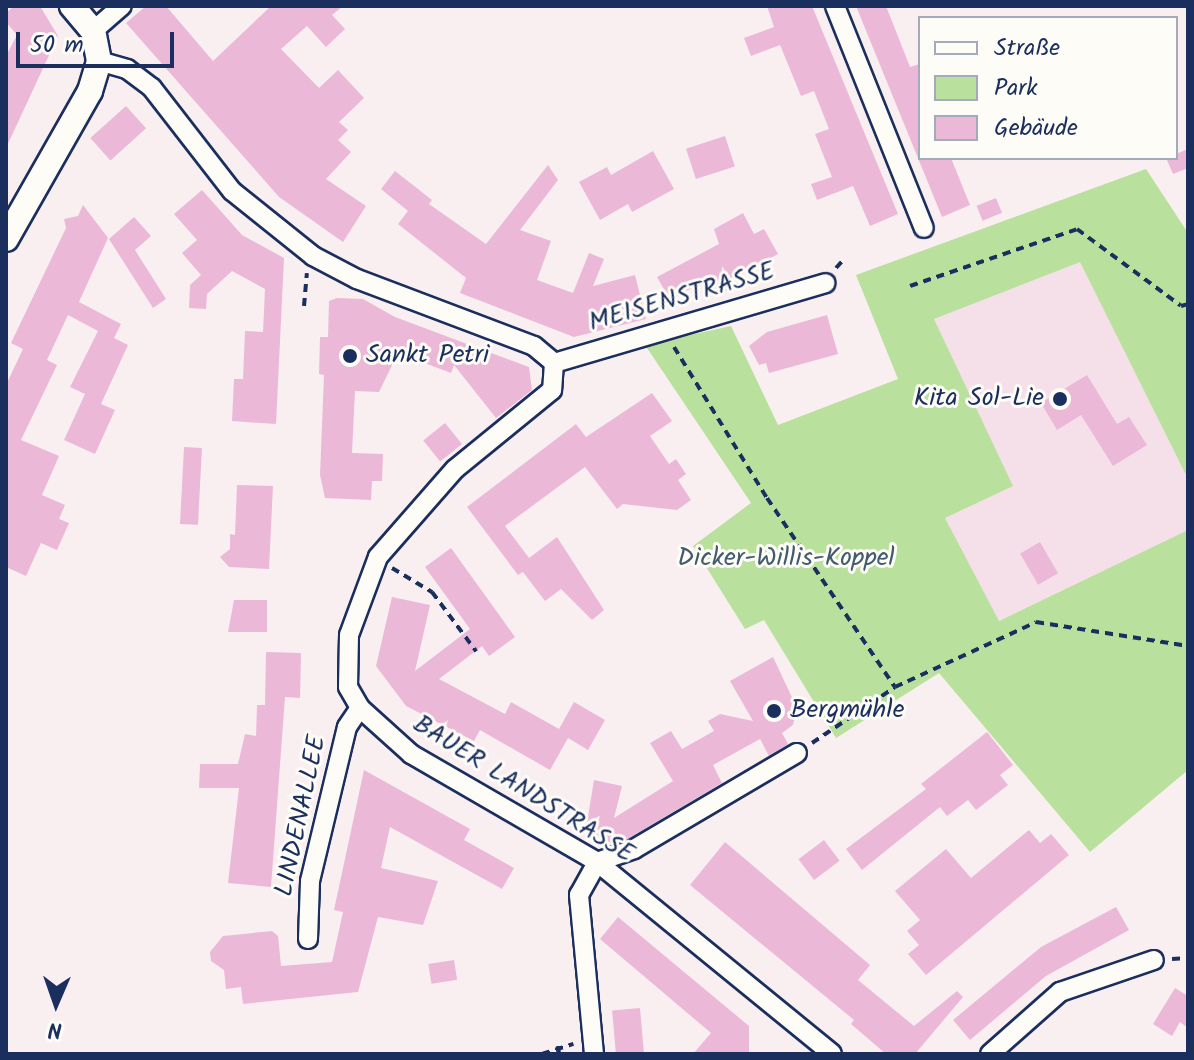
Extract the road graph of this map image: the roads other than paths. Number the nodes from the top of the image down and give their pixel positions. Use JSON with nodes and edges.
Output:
{"nodes":[{"id":1,"x":72,"y":6,"type":"edge"},
{"id":2,"x":122,"y":6,"type":"edge"},
{"id":3,"x":835,"y":6,"type":"edge"},
{"id":4,"x":93,"y":31,"type":"junction"},
{"id":5,"x":99,"y":61,"type":"junction"},
{"id":6,"x":8,"y":228,"type":"edge"},
{"id":7,"x":924,"y":228,"type":"dead end"},
{"id":8,"x":825,"y":283,"type":"dead end"},
{"id":9,"x":554,"y":363,"type":"junction"},
{"id":10,"x":360,"y":708,"type":"junction"},
{"id":11,"x":797,"y":753,"type":"road end"},
{"id":12,"x":597,"y":862,"type":"junction"},
{"id":13,"x":308,"y":939,"type":"dead end"},
{"id":14,"x":1154,"y":960,"type":"dead end"},
{"id":15,"x":594,"y":1054,"type":"edge"},
{"id":16,"x":832,"y":1054,"type":"edge"},
{"id":17,"x":990,"y":1054,"type":"edge"}],
"edges":[{"from":1,"to":4,"type":"street"},
{"from":2,"to":4,"type":"street"},
{"from":3,"to":7,"type":"street"},
{"from":4,"to":5,"type":"street"},
{"from":5,"to":6,"type":"street"},
{"from":5,"to":9,"type":"street"},
{"from":8,"to":9,"type":"street","name":"MEISENSTRASSE"},
{"from":9,"to":10,"type":"street","name":"BAUER LANDSTRASSE"},
{"from":10,"to":12,"type":"street","name":"BAUER LANDSTRASSE"},
{"from":10,"to":13,"type":"street","name":"LINDENALLEE"},
{"from":11,"to":12,"type":"street"},
{"from":12,"to":15,"type":"street"},
{"from":12,"to":16,"type":"street","name":"BAUER LANDSTRASSE"},
{"from":14,"to":17,"type":"street"}]}
